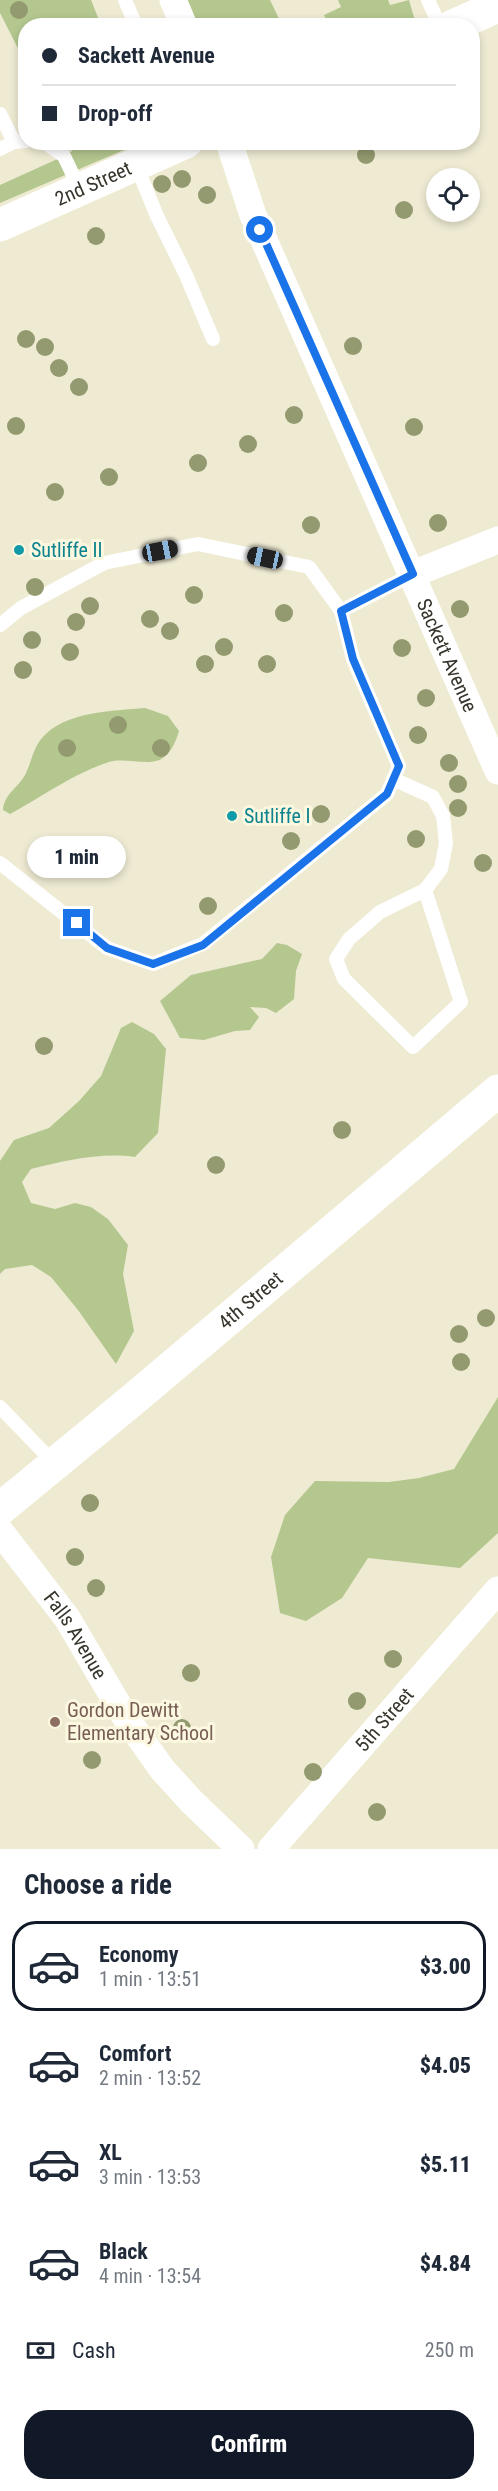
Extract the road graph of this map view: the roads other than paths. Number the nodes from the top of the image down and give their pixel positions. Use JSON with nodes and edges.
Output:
{"nodes":[{"id":1,"x":124,"y":0,"type":"edge"},
{"id":2,"x":173,"y":0,"type":"edge"},
{"id":3,"x":428,"y":0,"type":"edge"},
{"id":4,"x":498,"y":6,"type":"edge"},
{"id":5,"x":132,"y":18,"type":"edge"},
{"id":6,"x":181,"y":18,"type":"edge"},
{"id":7,"x":436,"y":18,"type":"edge"},
{"id":8,"x":471,"y":18,"type":"edge"},
{"id":9,"x":0,"y":114,"type":"edge"},
{"id":10,"x":18,"y":138,"type":"edge"},
{"id":11,"x":18,"y":142,"type":"edge"},
{"id":12,"x":0,"y":149,"type":"edge"},
{"id":13,"x":55,"y":150,"type":"edge"},
{"id":14,"x":169,"y":150,"type":"edge"},
{"id":15,"x":232,"y":150,"type":"edge"},
{"id":16,"x":136,"y":165,"type":"junction"},
{"id":17,"x":80,"y":190,"type":"junction"},
{"id":18,"x":0,"y":224,"type":"edge"},
{"id":19,"x":213,"y":339,"type":"dead end"},
{"id":20,"x":498,"y":540,"type":"edge"},
{"id":21,"x":413,"y":574,"type":"junction"},
{"id":22,"x":341,"y":611,"type":"junction"},
{"id":23,"x":0,"y":625,"type":"edge"},
{"id":24,"x":498,"y":771,"type":"edge"},
{"id":25,"x":393,"y":779,"type":"junction"},
{"id":26,"x":0,"y":863,"type":"edge"},
{"id":27,"x":425,"y":890,"type":"junction"},
{"id":28,"x":498,"y":1091,"type":"edge"},
{"id":29,"x":0,"y":1407,"type":"edge"},
{"id":30,"x":55,"y":1464,"type":"junction"},
{"id":31,"x":0,"y":1509,"type":"edge"},
{"id":32,"x":0,"y":1531,"type":"edge"},
{"id":33,"x":498,"y":1590,"type":"edge"},
{"id":34,"x":241,"y":1849,"type":"edge"},
{"id":35,"x":271,"y":1849,"type":"edge"}],
"edges":[{"from":1,"to":5,"type":"lane"},
{"from":2,"to":6,"type":"street"},
{"from":3,"to":7,"type":"lane"},
{"from":4,"to":8,"type":"street"},
{"from":9,"to":10,"type":"lane"},
{"from":11,"to":12,"type":"lane"},
{"from":13,"to":17,"type":"lane"},
{"from":14,"to":16,"type":"street","name":"2nd Street"},
{"from":15,"to":21,"type":"street","name":"Sackett Avenue"},
{"from":16,"to":17,"type":"street","name":"2nd Street"},
{"from":16,"to":19,"type":"lane"},
{"from":17,"to":18,"type":"street","name":"2nd Street"},
{"from":20,"to":21,"type":"street"},
{"from":21,"to":22,"type":"lane"},
{"from":21,"to":24,"type":"street","name":"Sackett Avenue"},
{"from":22,"to":23,"type":"lane"},
{"from":22,"to":25,"type":"lane"},
{"from":25,"to":26,"type":"lane"},
{"from":25,"to":27,"type":"lane"},
{"from":27,"to":27,"type":"lane"},
{"from":28,"to":30,"type":"street","name":"4th Street"},
{"from":29,"to":30,"type":"lane"},
{"from":30,"to":31,"type":"street","name":"4th Street"},
{"from":32,"to":34,"type":"street","name":"Falls Avenue"},
{"from":33,"to":35,"type":"street","name":"5th Street"}]}
